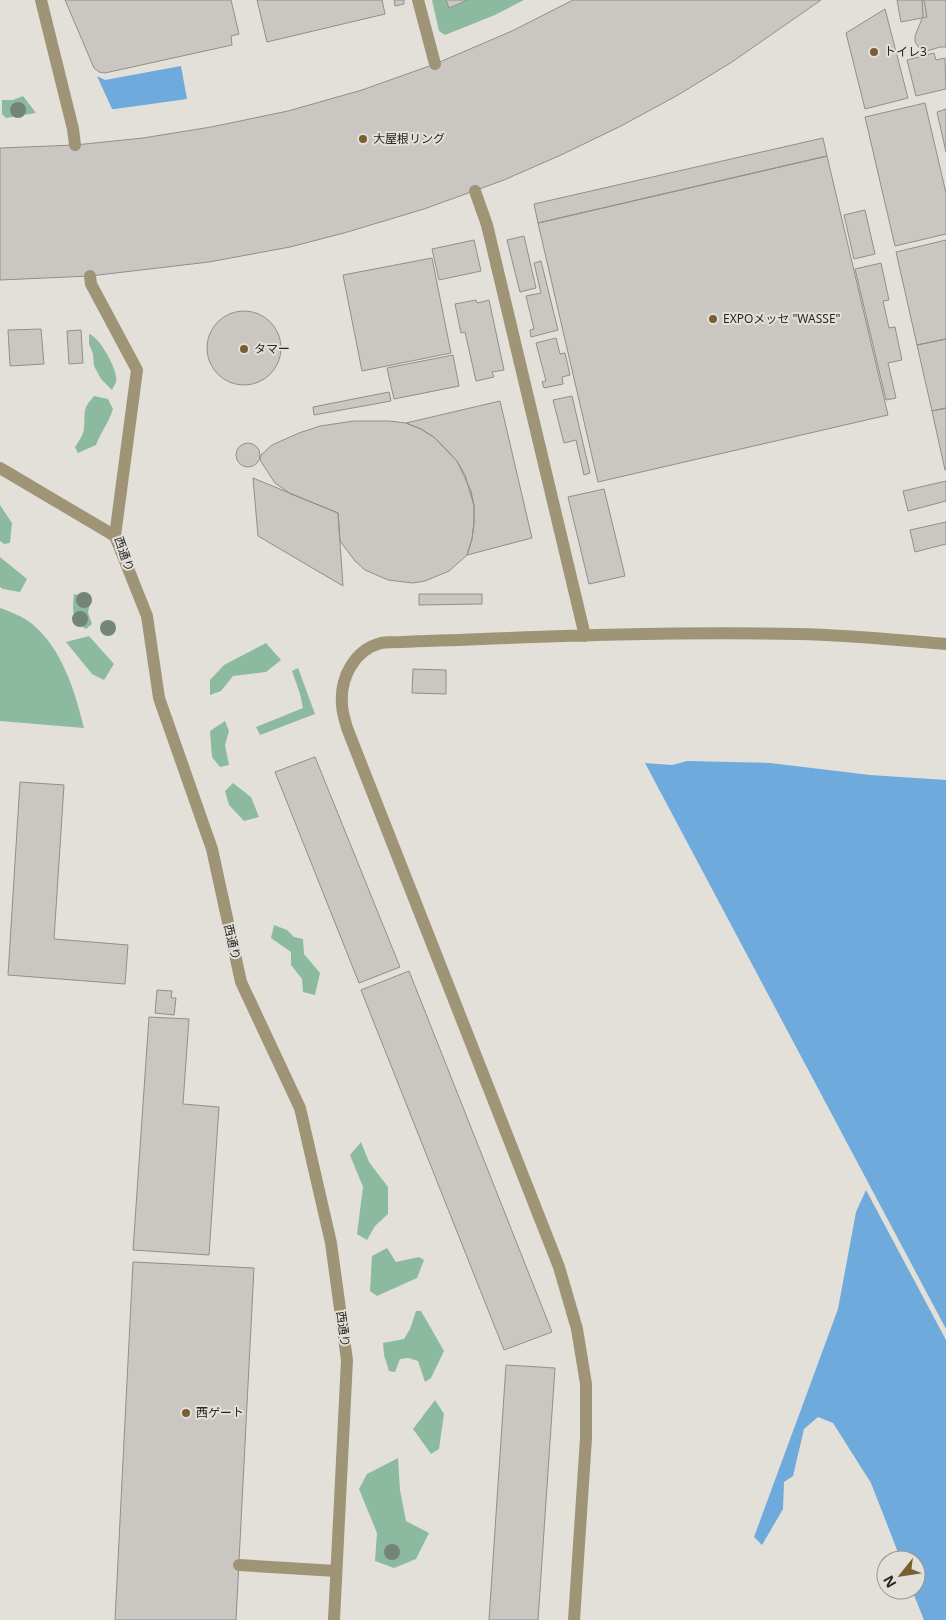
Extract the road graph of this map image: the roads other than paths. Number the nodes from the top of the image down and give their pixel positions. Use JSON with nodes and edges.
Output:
{"nodes":[{"id":1,"x":41,"y":0,"type":"edge"},
{"id":2,"x":418,"y":0,"type":"edge"},
{"id":3,"x":435,"y":64,"type":"dead end"},
{"id":4,"x":75,"y":145,"type":"dead end"},
{"id":5,"x":475,"y":191,"type":"dead end"},
{"id":6,"x":90,"y":276,"type":"dead end"},
{"id":7,"x":0,"y":468,"type":"edge"},
{"id":8,"x":115,"y":536,"type":"junction"},
{"id":9,"x":585,"y":636,"type":"junction"},
{"id":10,"x":946,"y":644,"type":"edge"},
{"id":11,"x":238,"y":1565,"type":"dead end"},
{"id":12,"x":336,"y":1571,"type":"junction"},
{"id":13,"x":334,"y":1620,"type":"edge"},
{"id":14,"x":574,"y":1620,"type":"edge"}],
"edges":[{"from":1,"to":4,"type":"lane"},
{"from":2,"to":3,"type":"lane"},
{"from":5,"to":9,"type":"lane"},
{"from":6,"to":8,"type":"lane","name":"西通り"},
{"from":7,"to":8,"type":"lane"},
{"from":8,"to":12,"type":"lane","name":"西通り"},
{"from":9,"to":10,"type":"lane"},
{"from":9,"to":14,"type":"lane"},
{"from":11,"to":12,"type":"lane"},
{"from":12,"to":13,"type":"lane","name":"西通り"}]}
